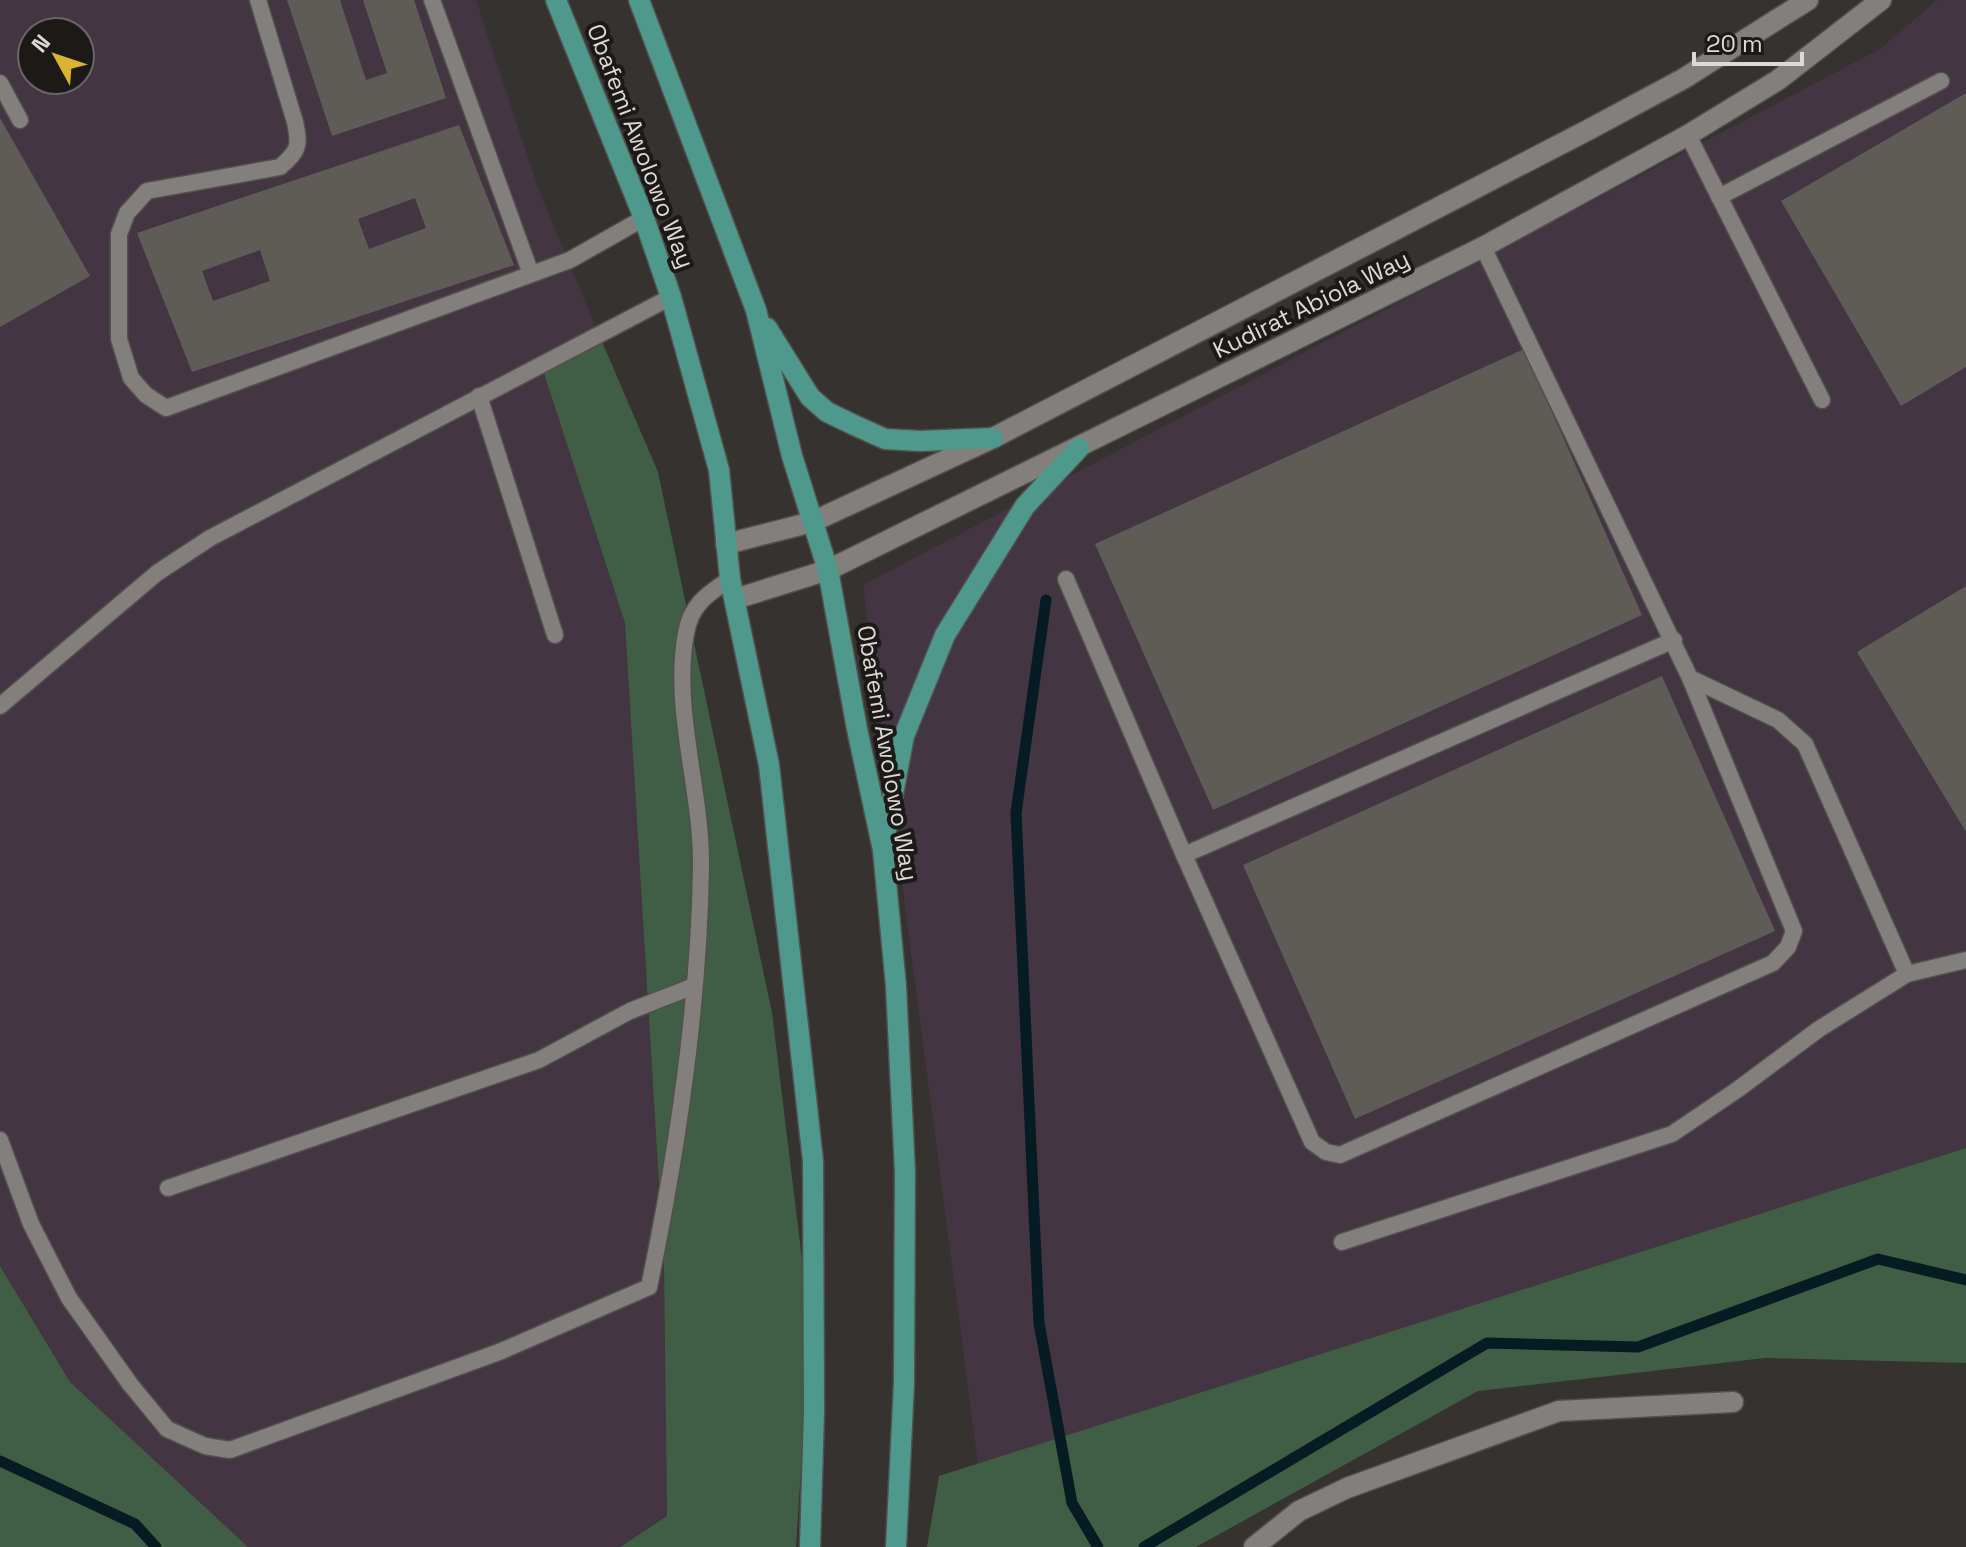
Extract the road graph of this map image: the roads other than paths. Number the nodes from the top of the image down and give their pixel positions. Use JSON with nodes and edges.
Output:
{"nodes":[{"id":1,"x":258,"y":0,"type":"edge"},
{"id":2,"x":432,"y":0,"type":"edge"},
{"id":3,"x":556,"y":0,"type":"edge"},
{"id":4,"x":1808,"y":0,"type":"edge"},
{"id":5,"x":1881,"y":0,"type":"edge"},
{"id":6,"x":645,"y":6,"type":"edge"},
{"id":7,"x":1941,"y":81,"type":"dead end"},
{"id":8,"x":0,"y":83,"type":"edge"},
{"id":9,"x":20,"y":120,"type":"dead end"},
{"id":10,"x":1688,"y":135,"type":"junction"},
{"id":11,"x":1719,"y":197,"type":"junction"},
{"id":12,"x":644,"y":218,"type":"junction"},
{"id":13,"x":1483,"y":247,"type":"junction"},
{"id":14,"x":531,"y":274,"type":"junction"},
{"id":15,"x":671,"y":297,"type":"junction"},
{"id":16,"x":756,"y":310,"type":"junction"},
{"id":17,"x":479,"y":396,"type":"junction"},
{"id":18,"x":1822,"y":400,"type":"dead end"},
{"id":19,"x":993,"y":438,"type":"junction"},
{"id":20,"x":1079,"y":448,"type":"junction"},
{"id":21,"x":812,"y":522,"type":"junction"},
{"id":22,"x":726,"y":544,"type":"junction"},
{"id":23,"x":828,"y":570,"type":"junction"},
{"id":24,"x":1066,"y":579,"type":"dead end"},
{"id":25,"x":732,"y":589,"type":"junction"},
{"id":26,"x":555,"y":635,"type":"dead end"},
{"id":27,"x":1674,"y":640,"type":"junction"},
{"id":28,"x":1690,"y":678,"type":"junction"},
{"id":29,"x":0,"y":706,"type":"edge"},
{"id":30,"x":883,"y":850,"type":"junction"},
{"id":31,"x":1184,"y":855,"type":"junction"},
{"id":32,"x":1966,"y":960,"type":"edge"},
{"id":33,"x":1907,"y":974,"type":"junction"},
{"id":34,"x":694,"y":986,"type":"junction"},
{"id":35,"x":0,"y":1140,"type":"edge"},
{"id":36,"x":168,"y":1188,"type":"dead end"},
{"id":37,"x":1342,"y":1242,"type":"dead end"},
{"id":38,"x":1733,"y":1402,"type":"dead end"},
{"id":39,"x":810,"y":1547,"type":"edge"},
{"id":40,"x":896,"y":1547,"type":"edge"},
{"id":41,"x":1254,"y":1547,"type":"edge"}],
"edges":[{"from":1,"to":14,"type":"lane"},
{"from":2,"to":14,"type":"lane"},
{"from":3,"to":12,"type":"main road","name":"Obafemi Awolowo Way"},
{"from":4,"to":19,"type":"main road","name":"Kudirat Abiola Way"},
{"from":5,"to":10,"type":"main road","name":"Kudirat Abiola Way"},
{"from":6,"to":16,"type":"main road","name":"Obafemi Awolowo Way"},
{"from":7,"to":11,"type":"lane"},
{"from":8,"to":9,"type":"lane"},
{"from":10,"to":11,"type":"lane"},
{"from":10,"to":13,"type":"main road","name":"Kudirat Abiola Way"},
{"from":11,"to":18,"type":"lane"},
{"from":12,"to":14,"type":"lane"},
{"from":12,"to":15,"type":"main road","name":"Obafemi Awolowo Way"},
{"from":13,"to":20,"type":"main road","name":"Kudirat Abiola Way"},
{"from":13,"to":27,"type":"lane"},
{"from":15,"to":17,"type":"lane"},
{"from":15,"to":22,"type":"main road","name":"Obafemi Awolowo Way"},
{"from":16,"to":19,"type":"main road"},
{"from":16,"to":21,"type":"main road","name":"Obafemi Awolowo Way"},
{"from":17,"to":26,"type":"lane"},
{"from":17,"to":29,"type":"lane"},
{"from":19,"to":21,"type":"main road","name":"Kudirat Abiola Way"},
{"from":20,"to":23,"type":"main road","name":"Kudirat Abiola Way"},
{"from":20,"to":30,"type":"main road"},
{"from":21,"to":22,"type":"main road","name":"Kudirat Abiola Way"},
{"from":21,"to":23,"type":"main road","name":"Obafemi Awolowo Way"},
{"from":22,"to":25,"type":"main road","name":"Obafemi Awolowo Way"},
{"from":23,"to":25,"type":"main road","name":"Kudirat Abiola Way"},
{"from":23,"to":30,"type":"main road","name":"Obafemi Awolowo Way"},
{"from":24,"to":31,"type":"lane"},
{"from":25,"to":34,"type":"lane"},
{"from":25,"to":39,"type":"main road","name":"Obafemi Awolowo Way"},
{"from":27,"to":28,"type":"lane"},
{"from":27,"to":31,"type":"lane"},
{"from":28,"to":31,"type":"lane"},
{"from":28,"to":33,"type":"lane"},
{"from":30,"to":40,"type":"main road","name":"Obafemi Awolowo Way"},
{"from":32,"to":33,"type":"lane"},
{"from":33,"to":37,"type":"lane"},
{"from":34,"to":35,"type":"lane"},
{"from":34,"to":36,"type":"lane"},
{"from":38,"to":41,"type":"main road"}]}
